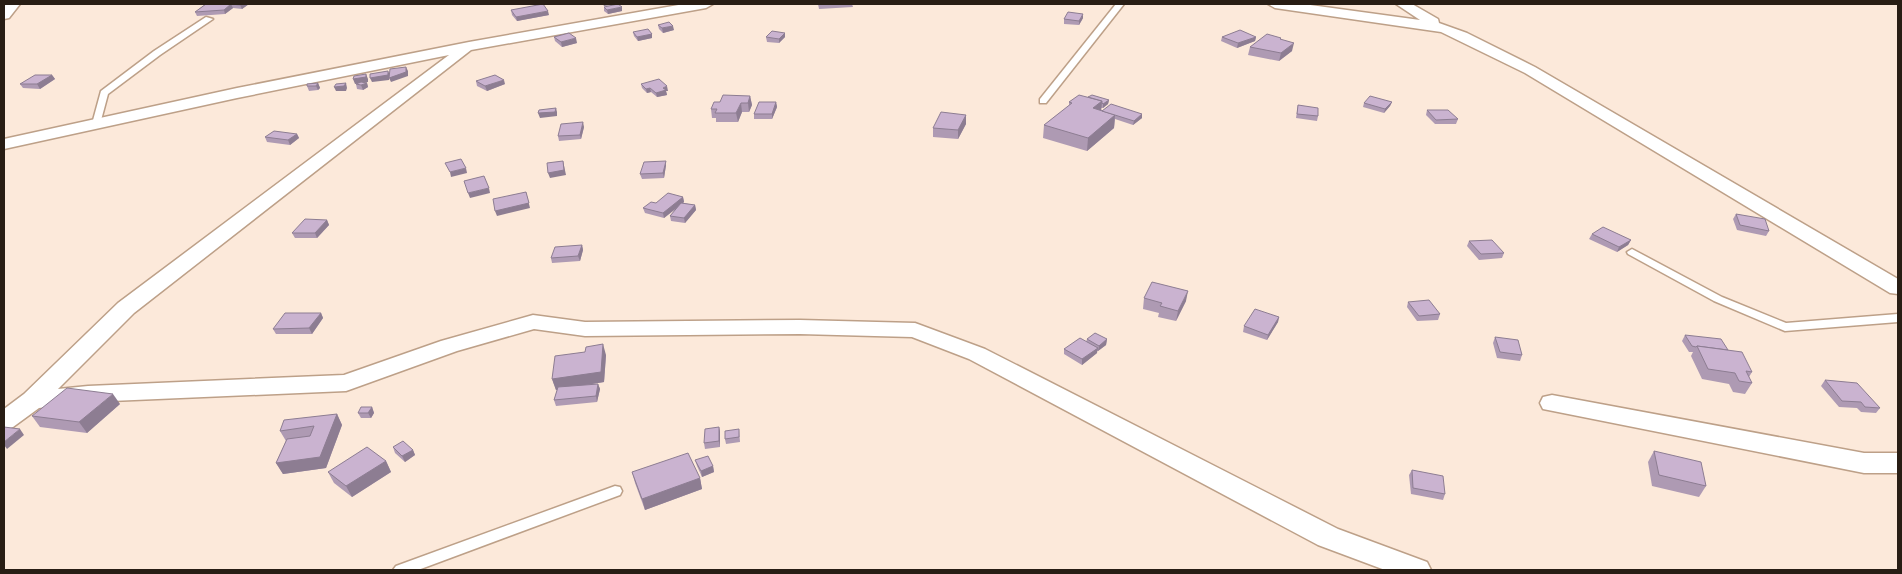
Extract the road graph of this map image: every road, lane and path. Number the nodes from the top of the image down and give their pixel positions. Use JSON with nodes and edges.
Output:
{"nodes":[{"id":1,"x":13,"y":4,"type":"edge"},
{"id":2,"x":706,"y":4,"type":"edge"},
{"id":3,"x":1120,"y":4,"type":"edge"},
{"id":4,"x":1275,"y":4,"type":"edge"},
{"id":5,"x":1403,"y":4,"type":"edge"},
{"id":6,"x":4,"y":15,"type":"edge"},
{"id":7,"x":209,"y":19,"type":"dead end"},
{"id":8,"x":1444,"y":28,"type":"junction"},
{"id":9,"x":469,"y":46,"type":"junction"},
{"id":10,"x":1043,"y":101,"type":"dead end"},
{"id":11,"x":96,"y":124,"type":"junction"},
{"id":12,"x":4,"y":144,"type":"edge"},
{"id":13,"x":1632,"y":252,"type":"dead end"},
{"id":14,"x":1898,"y":288,"type":"edge"},
{"id":15,"x":1898,"y":318,"type":"edge"},
{"id":16,"x":33,"y":400,"type":"junction"},
{"id":17,"x":1552,"y":403,"type":"dead end"},
{"id":18,"x":4,"y":421,"type":"edge"},
{"id":19,"x":1898,"y":463,"type":"edge"},
{"id":20,"x":615,"y":491,"type":"dead end"},
{"id":21,"x":401,"y":570,"type":"edge"},
{"id":22,"x":1416,"y":570,"type":"edge"}],
"edges":[{"from":1,"to":6,"type":"street"},
{"from":2,"to":9,"type":"street"},
{"from":3,"to":10,"type":"lane"},
{"from":4,"to":8,"type":"street"},
{"from":5,"to":8,"type":"street"},
{"from":7,"to":11,"type":"lane"},
{"from":8,"to":14,"type":"street"},
{"from":9,"to":11,"type":"street"},
{"from":9,"to":16,"type":"street"},
{"from":11,"to":12,"type":"street"},
{"from":13,"to":15,"type":"lane"},
{"from":16,"to":18,"type":"street"},
{"from":16,"to":22,"type":"street"},
{"from":17,"to":19,"type":"street"},
{"from":20,"to":21,"type":"lane"}]}
